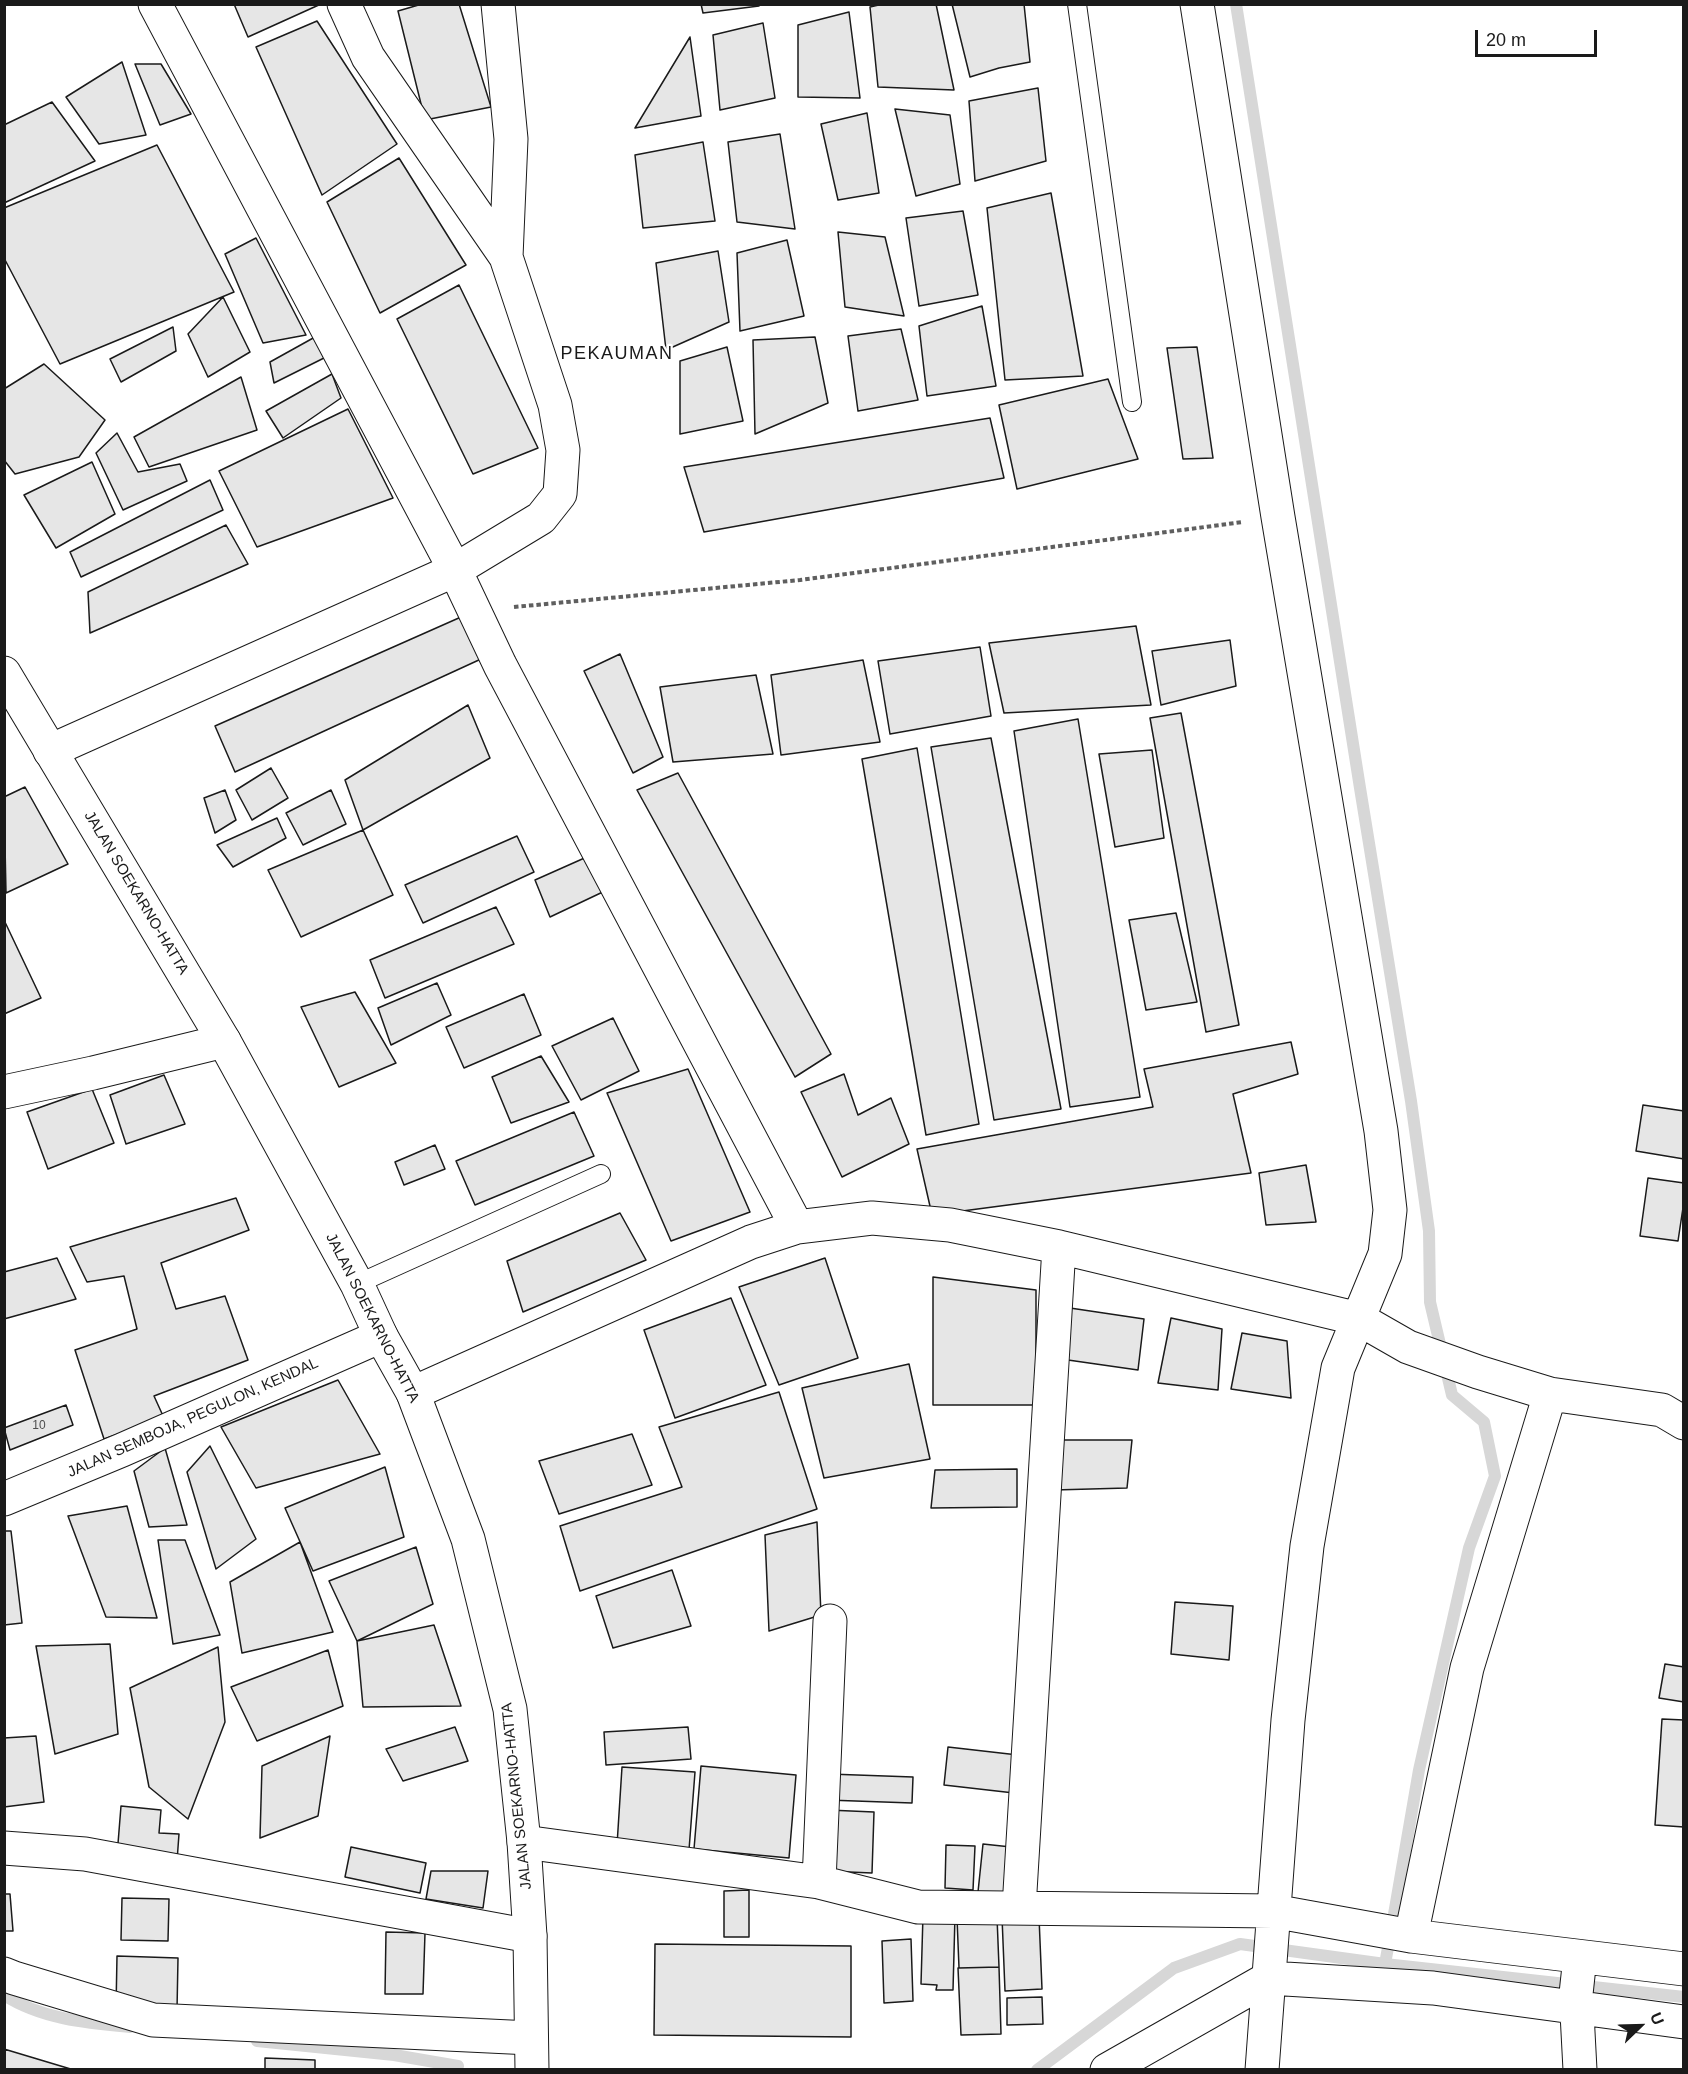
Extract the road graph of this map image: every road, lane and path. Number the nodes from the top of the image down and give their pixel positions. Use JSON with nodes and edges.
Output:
{"nodes":[{"id":1,"x":155,"y":4,"type":"edge"},
{"id":2,"x":344,"y":4,"type":"edge"},
{"id":3,"x":498,"y":4,"type":"edge"},
{"id":4,"x":1077,"y":4,"type":"edge"},
{"id":5,"x":1197,"y":4,"type":"edge"},
{"id":6,"x":506,"y":257,"type":"junction"},
{"id":7,"x":1132,"y":402,"type":"dead end"},
{"id":8,"x":1278,"y":517,"type":"junction"},
{"id":9,"x":455,"y":570,"type":"junction"},
{"id":10,"x":475,"y":611,"type":"junction"},
{"id":11,"x":4,"y":673,"type":"edge"},
{"id":12,"x":50,"y":751,"type":"junction"},
{"id":13,"x":224,"y":1041,"type":"junction"},
{"id":14,"x":4,"y":1092,"type":"edge"},
{"id":15,"x":601,"y":1174,"type":"dead end"},
{"id":16,"x":797,"y":1227,"type":"junction"},
{"id":17,"x":1059,"y":1247,"type":"junction"},
{"id":18,"x":357,"y":1284,"type":"junction"},
{"id":19,"x":1359,"y":1319,"type":"junction"},
{"id":20,"x":381,"y":1336,"type":"junction"},
{"id":21,"x":413,"y":1393,"type":"junction"},
{"id":22,"x":1550,"y":1394,"type":"junction"},
{"id":23,"x":1683,"y":1423,"type":"edge"},
{"id":24,"x":4,"y":1499,"type":"edge"},
{"id":25,"x":830,"y":1621,"type":"dead end"},
{"id":26,"x":524,"y":1842,"type":"junction"},
{"id":27,"x":4,"y":1848,"type":"edge"},
{"id":28,"x":819,"y":1882,"type":"junction"},
{"id":29,"x":1019,"y":1908,"type":"junction"},
{"id":30,"x":1273,"y":1919,"type":"junction"},
{"id":31,"x":530,"y":1936,"type":"junction"},
{"id":32,"x":1412,"y":1936,"type":"junction"},
{"id":33,"x":1683,"y":1969,"type":"edge"},
{"id":34,"x":1269,"y":1970,"type":"junction"},
{"id":35,"x":4,"y":1974,"type":"edge"},
{"id":36,"x":1578,"y":1983,"type":"junction"},
{"id":37,"x":1683,"y":2022,"type":"edge"},
{"id":38,"x":532,"y":2052,"type":"edge"},
{"id":39,"x":1107,"y":2070,"type":"edge"},
{"id":40,"x":1262,"y":2070,"type":"edge"},
{"id":41,"x":1580,"y":2070,"type":"edge"}],
"edges":[{"from":1,"to":9,"type":"main road"},
{"from":2,"to":6,"type":"main road"},
{"from":3,"to":6,"type":"main road"},
{"from":4,"to":7,"type":"lane"},
{"from":5,"to":8,"type":"main road"},
{"from":6,"to":9,"type":"main road"},
{"from":8,"to":10,"type":"path"},
{"from":8,"to":19,"type":"main road"},
{"from":9,"to":10,"type":"main road"},
{"from":9,"to":12,"type":"main road"},
{"from":10,"to":16,"type":"main road"},
{"from":11,"to":12,"type":"main road","name":"JALAN SOEKARNO-HATTA"},
{"from":12,"to":13,"type":"main road","name":"JALAN SOEKARNO-HATTA"},
{"from":13,"to":14,"type":"main road"},
{"from":13,"to":18,"type":"main road","name":"JALAN SOEKARNO-HATTA"},
{"from":15,"to":18,"type":"lane"},
{"from":16,"to":17,"type":"main road"},
{"from":16,"to":21,"type":"main road"},
{"from":17,"to":19,"type":"main road"},
{"from":17,"to":29,"type":"main road"},
{"from":18,"to":20,"type":"main road","name":"JALAN SOEKARNO-HATTA"},
{"from":19,"to":22,"type":"main road"},
{"from":19,"to":30,"type":"main road"},
{"from":20,"to":21,"type":"main road","name":"JALAN SOEKARNO-HATTA"},
{"from":20,"to":24,"type":"main road","name":"JALAN SEMBOJA, PEGULON, KENDAL"},
{"from":21,"to":26,"type":"main road","name":"JALAN SOEKARNO-HATTA"},
{"from":22,"to":23,"type":"main road"},
{"from":22,"to":32,"type":"main road"},
{"from":25,"to":28,"type":"main road"},
{"from":26,"to":28,"type":"main road"},
{"from":26,"to":31,"type":"main road","name":"JALAN SOEKARNO-HATTA"},
{"from":27,"to":31,"type":"main road"},
{"from":28,"to":29,"type":"main road"},
{"from":29,"to":30,"type":"main road"},
{"from":30,"to":32,"type":"main road"},
{"from":30,"to":34,"type":"main road"},
{"from":31,"to":38,"type":"main road","name":"JALAN SOEKARNO-HATTA"},
{"from":32,"to":36,"type":"main road"},
{"from":33,"to":36,"type":"main road"},
{"from":34,"to":36,"type":"main road"},
{"from":34,"to":39,"type":"main road"},
{"from":34,"to":40,"type":"main road"},
{"from":35,"to":38,"type":"main road"},
{"from":36,"to":37,"type":"main road"},
{"from":36,"to":41,"type":"main road"}]}
